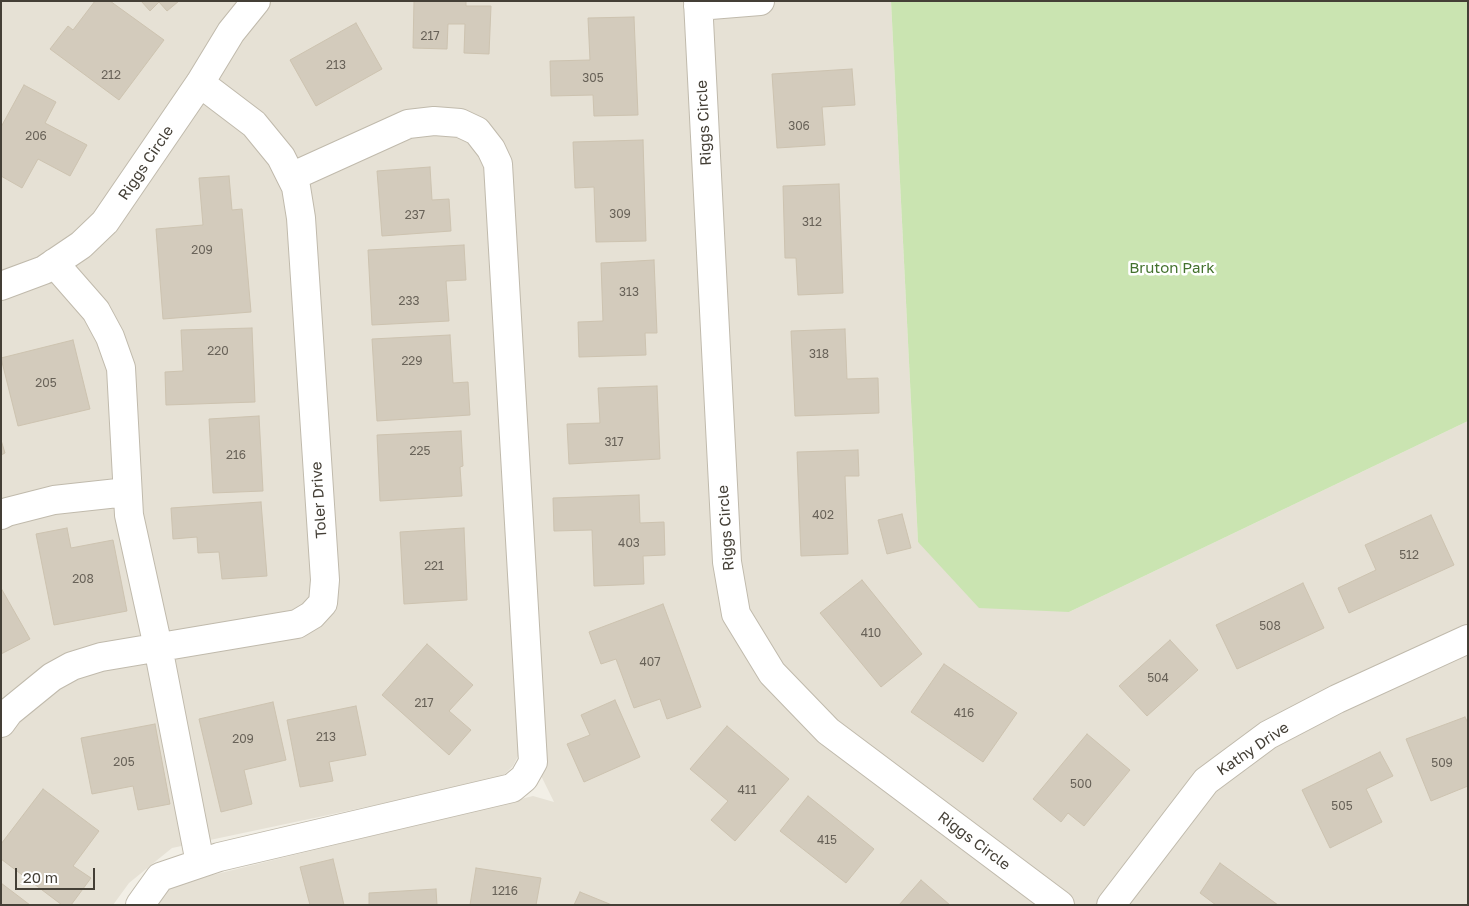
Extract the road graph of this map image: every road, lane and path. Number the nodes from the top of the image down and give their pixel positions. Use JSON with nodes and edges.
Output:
{"nodes":[{"id":1,"x":256,"y":1,"type":"edge"},
{"id":2,"x":760,"y":1,"type":"edge"},
{"id":3,"x":698,"y":4,"type":"edge"},
{"id":4,"x":200,"y":83,"type":"junction"},
{"id":5,"x":291,"y":177,"type":"junction"},
{"id":6,"x":54,"y":263,"type":"junction"},
{"id":7,"x":1,"y":286,"type":"edge"},
{"id":8,"x":127,"y":492,"type":"junction"},
{"id":9,"x":1,"y":515,"type":"edge"},
{"id":10,"x":1468,"y":639,"type":"edge"},
{"id":11,"x":158,"y":648,"type":"junction"},
{"id":12,"x":1,"y":722,"type":"edge"},
{"id":13,"x":200,"y":863,"type":"junction"},
{"id":14,"x":140,"y":905,"type":"edge"},
{"id":15,"x":1060,"y":905,"type":"edge"},
{"id":16,"x":1111,"y":905,"type":"edge"}],
"edges":[{"from":1,"to":4,"type":"street","name":"Riggs Circle"},
{"from":2,"to":3,"type":"street"},
{"from":3,"to":15,"type":"street","name":"Riggs Circle"},
{"from":4,"to":5,"type":"street","name":"Toler Drive"},
{"from":4,"to":6,"type":"street","name":"Riggs Circle"},
{"from":5,"to":11,"type":"street","name":"Toler Drive"},
{"from":5,"to":13,"type":"street"},
{"from":6,"to":7,"type":"street","name":"Riggs Circle"},
{"from":6,"to":8,"type":"street"},
{"from":8,"to":9,"type":"street"},
{"from":8,"to":11,"type":"street"},
{"from":10,"to":16,"type":"street","name":"Kathy Drive"},
{"from":11,"to":12,"type":"street","name":"Toler Drive"},
{"from":11,"to":13,"type":"street"},
{"from":13,"to":14,"type":"street"}]}
